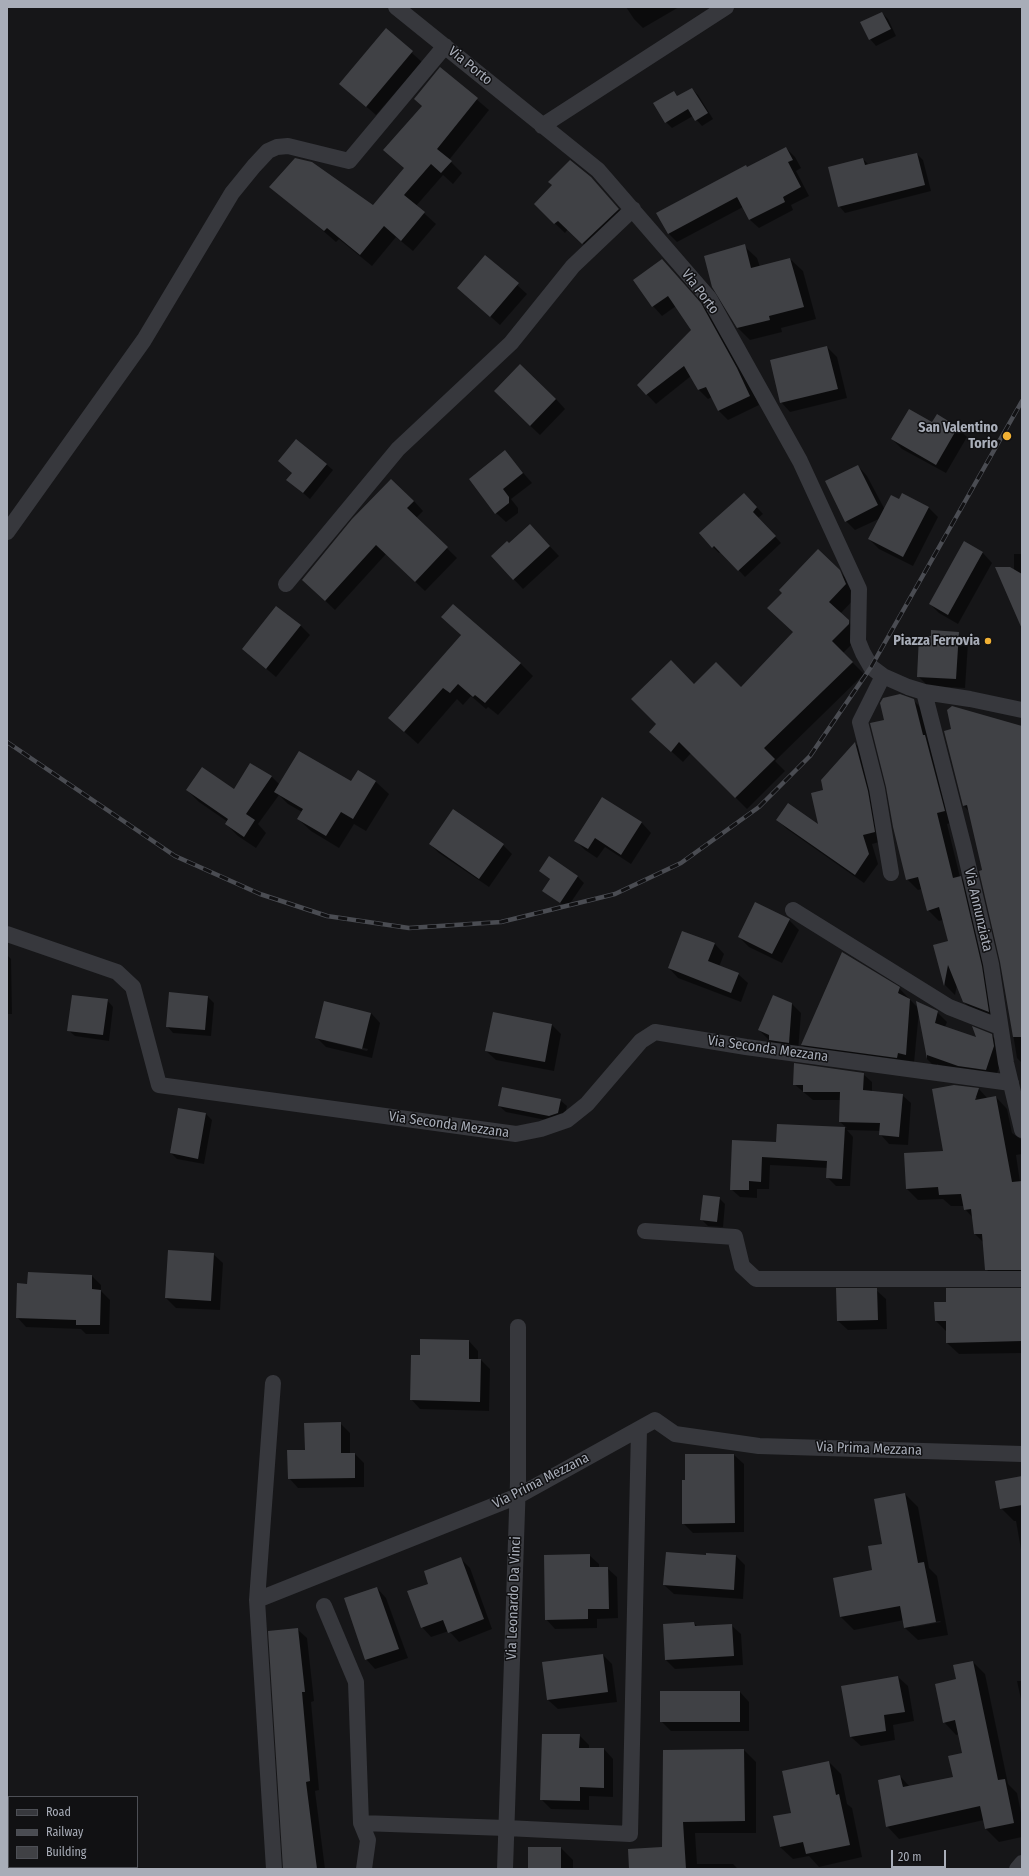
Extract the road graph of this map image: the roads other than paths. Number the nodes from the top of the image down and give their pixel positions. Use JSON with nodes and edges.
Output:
{"nodes":[{"id":1,"x":396,"y":7,"type":"edge"},
{"id":2,"x":726,"y":7,"type":"edge"},
{"id":3,"x":446,"y":46,"type":"junction"},
{"id":4,"x":542,"y":126,"type":"junction"},
{"id":5,"x":633,"y":210,"type":"junction"},
{"id":6,"x":7,"y":532,"type":"edge"},
{"id":7,"x":286,"y":584,"type":"dead end"},
{"id":8,"x":877,"y":671,"type":"junction"},
{"id":9,"x":924,"y":692,"type":"junction"},
{"id":10,"x":1022,"y":710,"type":"edge"},
{"id":11,"x":891,"y":873,"type":"dead end"},
{"id":12,"x":793,"y":910,"type":"dead end"},
{"id":13,"x":7,"y":934,"type":"edge"},
{"id":14,"x":1000,"y":1027,"type":"junction"},
{"id":15,"x":1011,"y":1083,"type":"junction"},
{"id":16,"x":1022,"y":1130,"type":"edge"},
{"id":17,"x":645,"y":1231,"type":"dead end"},
{"id":18,"x":1022,"y":1279,"type":"edge"},
{"id":19,"x":518,"y":1327,"type":"dead end"},
{"id":20,"x":273,"y":1383,"type":"dead end"},
{"id":21,"x":639,"y":1429,"type":"junction"},
{"id":22,"x":1022,"y":1454,"type":"edge"},
{"id":23,"x":518,"y":1496,"type":"junction"},
{"id":24,"x":257,"y":1600,"type":"junction"},
{"id":25,"x":324,"y":1606,"type":"dead end"},
{"id":26,"x":361,"y":1823,"type":"junction"},
{"id":27,"x":506,"y":1828,"type":"junction"},
{"id":28,"x":1022,"y":1863,"type":"edge"},
{"id":29,"x":274,"y":1869,"type":"edge"},
{"id":30,"x":364,"y":1869,"type":"edge"},
{"id":31,"x":505,"y":1869,"type":"edge"},
{"id":32,"x":1017,"y":1869,"type":"edge"}],
"edges":[{"from":1,"to":3,"type":"street","name":"Via Porto"},
{"from":2,"to":4,"type":"street"},
{"from":3,"to":4,"type":"street","name":"Via Porto"},
{"from":3,"to":6,"type":"street"},
{"from":4,"to":5,"type":"street","name":"Via Porto"},
{"from":5,"to":7,"type":"street"},
{"from":5,"to":8,"type":"street","name":"Via Porto"},
{"from":8,"to":9,"type":"street"},
{"from":8,"to":11,"type":"street"},
{"from":9,"to":10,"type":"street"},
{"from":9,"to":14,"type":"street","name":"Via Annunziata"},
{"from":12,"to":14,"type":"street"},
{"from":13,"to":15,"type":"street","name":"Via Seconda Mezzana"},
{"from":14,"to":15,"type":"street","name":"Via Annunziata"},
{"from":15,"to":16,"type":"street","name":"Via Annunziata"},
{"from":17,"to":18,"type":"street"},
{"from":19,"to":23,"type":"street","name":"Via Leonardo Da Vinci"},
{"from":20,"to":24,"type":"street"},
{"from":21,"to":22,"type":"street","name":"Via Prima Mezzana"},
{"from":21,"to":23,"type":"street","name":"Via Prima Mezzana"},
{"from":21,"to":27,"type":"street"},
{"from":23,"to":24,"type":"street","name":"Via Prima Mezzana"},
{"from":23,"to":27,"type":"street","name":"Via Leonardo Da Vinci"},
{"from":24,"to":29,"type":"street"},
{"from":25,"to":26,"type":"street"},
{"from":26,"to":27,"type":"street"},
{"from":26,"to":30,"type":"street"},
{"from":27,"to":31,"type":"street","name":"Via Leonardo Da Vinci"},
{"from":28,"to":32,"type":"street"}]}
